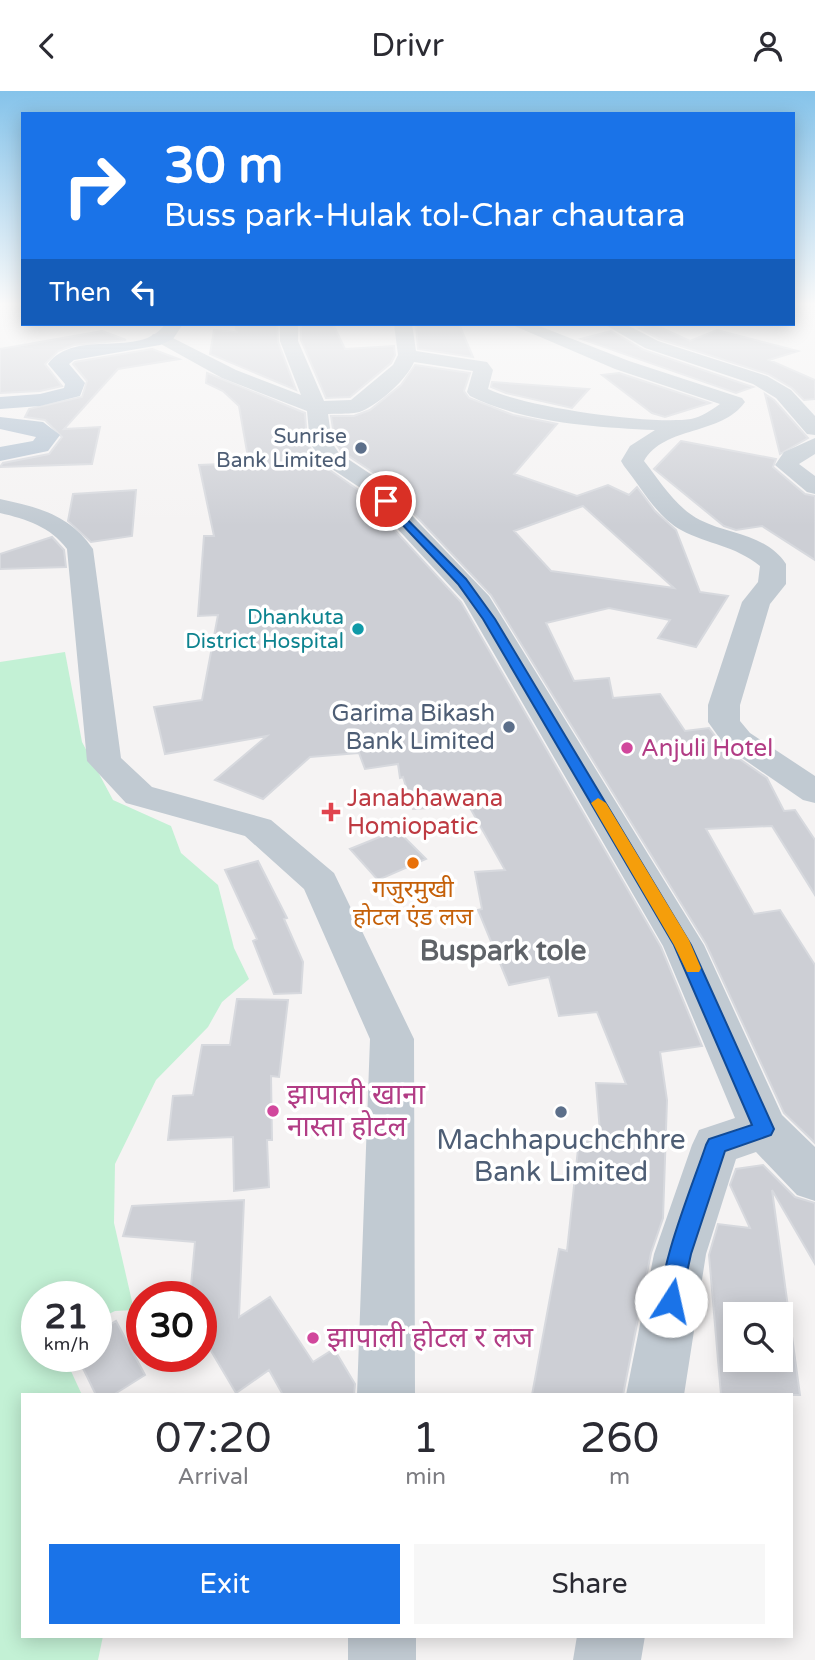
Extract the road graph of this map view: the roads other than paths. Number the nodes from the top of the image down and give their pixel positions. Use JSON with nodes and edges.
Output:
{"nodes":[{"id":1,"x":70,"y":379,"type":"edge"},
{"id":2,"x":243,"y":379,"type":"edge"},
{"id":3,"x":305,"y":379,"type":"edge"},
{"id":4,"x":389,"y":379,"type":"edge"},
{"id":5,"x":480,"y":379,"type":"edge"},
{"id":6,"x":667,"y":379,"type":"edge"},
{"id":7,"x":758,"y":379,"type":"edge"},
{"id":8,"x":778,"y":390,"type":"junction"},
{"id":9,"x":735,"y":401,"type":"junction"},
{"id":10,"x":0,"y":403,"type":"edge"},
{"id":11,"x":317,"y":408,"type":"junction"},
{"id":12,"x":0,"y":423,"type":"edge"},
{"id":13,"x":698,"y":423,"type":"junction"},
{"id":14,"x":812,"y":423,"type":"edge"},
{"id":15,"x":815,"y":445,"type":"edge"},
{"id":16,"x":0,"y":454,"type":"edge"},
{"id":17,"x":815,"y":487,"type":"edge"},
{"id":18,"x":0,"y":506,"type":"edge"},
{"id":19,"x":815,"y":792,"type":"edge"},
{"id":20,"x":764,"y":1129,"type":"junction"},
{"id":21,"x":815,"y":1179,"type":"edge"},
{"id":22,"x":386,"y":1393,"type":"edge"},
{"id":23,"x":655,"y":1393,"type":"edge"},
{"id":24,"x":383,"y":1638,"type":"edge"},
{"id":25,"x":611,"y":1638,"type":"edge"},
{"id":26,"x":382,"y":1660,"type":"edge"},
{"id":27,"x":607,"y":1660,"type":"edge"}],
"edges":[{"from":1,"to":10,"type":"main road"},
{"from":2,"to":11,"type":"street"},
{"from":3,"to":11,"type":"street"},
{"from":4,"to":11,"type":"street"},
{"from":5,"to":13,"type":"street"},
{"from":6,"to":9,"type":"street"},
{"from":7,"to":8,"type":"street"},
{"from":8,"to":9,"type":"street"},
{"from":8,"to":14,"type":"street"},
{"from":9,"to":13,"type":"street"},
{"from":11,"to":20,"type":"street"},
{"from":12,"to":16,"type":"main road"},
{"from":13,"to":19,"type":"street"},
{"from":15,"to":17,"type":"street"},
{"from":18,"to":22,"type":"street"},
{"from":20,"to":21,"type":"street"},
{"from":20,"to":23,"type":"street"},
{"from":24,"to":26,"type":"street"},
{"from":25,"to":27,"type":"street"}]}
